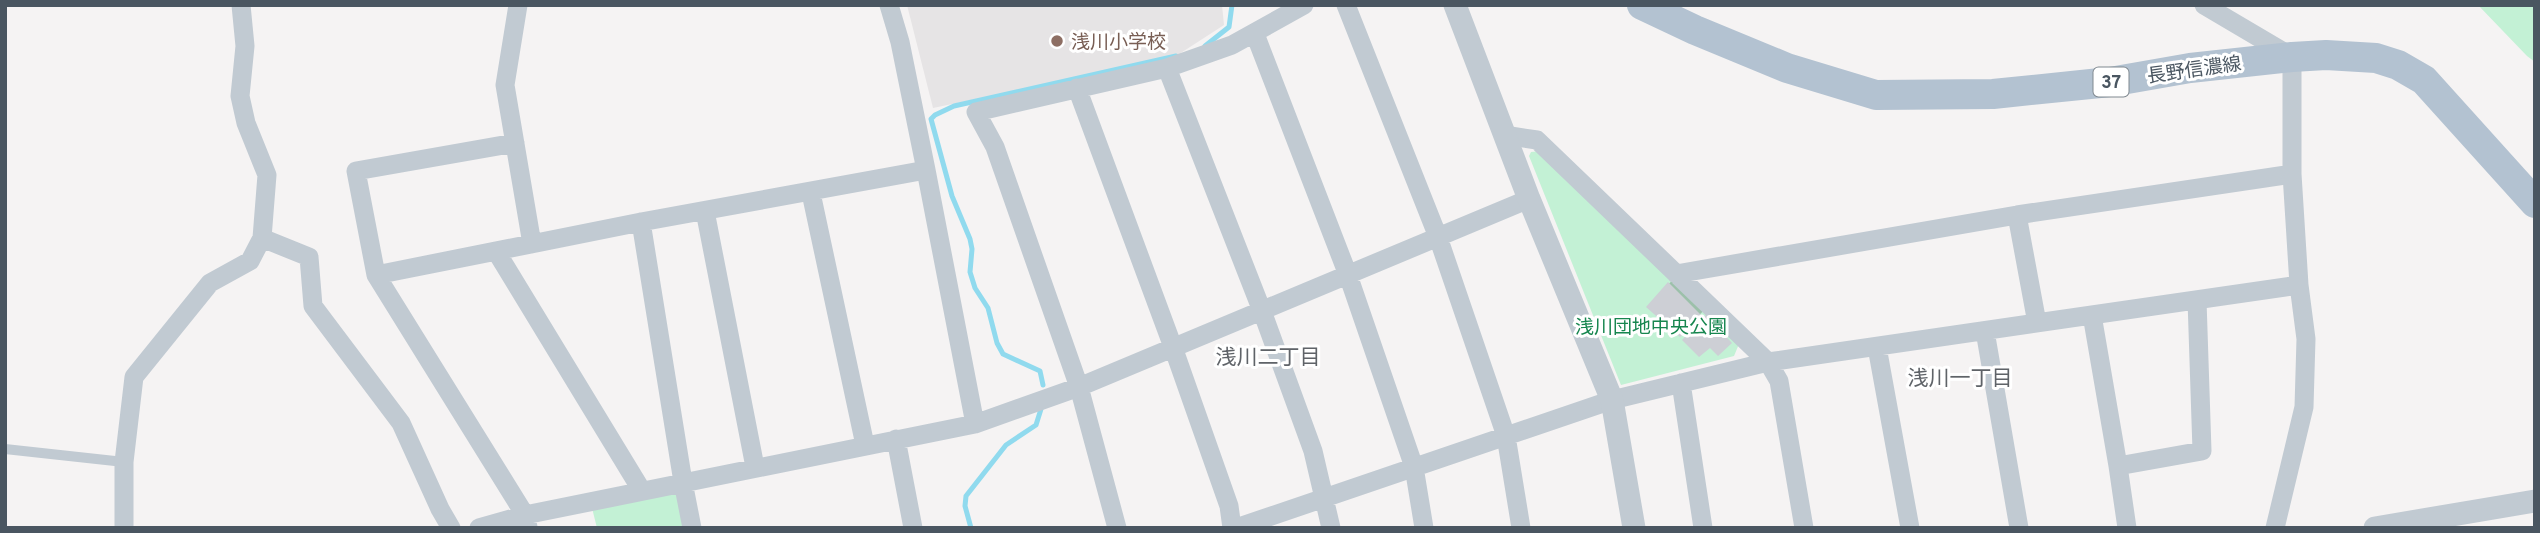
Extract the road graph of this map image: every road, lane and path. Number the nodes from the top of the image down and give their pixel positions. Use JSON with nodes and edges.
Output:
{"nodes":[{"id":1,"x":241,"y":5,"type":"edge"},
{"id":2,"x":518,"y":5,"type":"edge"},
{"id":3,"x":889,"y":5,"type":"edge"},
{"id":4,"x":1304,"y":5,"type":"edge"},
{"id":5,"x":1346,"y":5,"type":"edge"},
{"id":6,"x":1455,"y":5,"type":"edge"},
{"id":7,"x":1642,"y":5,"type":"edge"},
{"id":8,"x":2204,"y":5,"type":"edge"},
{"id":9,"x":1255,"y":34,"type":"junction"},
{"id":10,"x":2292,"y":57,"type":"junction"},
{"id":11,"x":1167,"y":68,"type":"junction"},
{"id":12,"x":1077,"y":88,"type":"junction"},
{"id":13,"x":1504,"y":135,"type":"junction"},
{"id":14,"x":515,"y":142,"type":"junction"},
{"id":15,"x":926,"y":170,"type":"junction"},
{"id":16,"x":2292,"y":174,"type":"junction"},
{"id":17,"x":811,"y":193,"type":"junction"},
{"id":18,"x":1529,"y":199,"type":"junction"},
{"id":19,"x":2535,"y":203,"type":"edge"},
{"id":20,"x":705,"y":211,"type":"junction"},
{"id":21,"x":2017,"y":215,"type":"junction"},
{"id":22,"x":640,"y":222,"type":"junction"},
{"id":23,"x":1438,"y":237,"type":"junction"},
{"id":24,"x":262,"y":238,"type":"junction"},
{"id":25,"x":532,"y":244,"type":"junction"},
{"id":26,"x":496,"y":251,"type":"junction"},
{"id":27,"x":1676,"y":274,"type":"junction"},
{"id":28,"x":376,"y":275,"type":"junction"},
{"id":29,"x":1348,"y":275,"type":"junction"},
{"id":30,"x":2299,"y":285,"type":"junction"},
{"id":31,"x":2197,"y":300,"type":"junction"},
{"id":32,"x":1262,"y":311,"type":"junction"},
{"id":33,"x":2092,"y":315,"type":"junction"},
{"id":34,"x":2037,"y":323,"type":"junction"},
{"id":35,"x":1985,"y":331,"type":"junction"},
{"id":36,"x":1877,"y":346,"type":"junction"},
{"id":37,"x":1174,"y":347,"type":"junction"},
{"id":38,"x":1768,"y":362,"type":"junction"},
{"id":39,"x":1681,"y":383,"type":"junction"},
{"id":40,"x":1079,"y":387,"type":"junction"},
{"id":41,"x":1612,"y":400,"type":"junction"},
{"id":42,"x":975,"y":424,"type":"junction"},
{"id":43,"x":1506,"y":436,"type":"junction"},
{"id":44,"x":897,"y":439,"type":"junction"},
{"id":45,"x":865,"y":445,"type":"junction"},
{"id":46,"x":5,"y":449,"type":"edge"},
{"id":47,"x":124,"y":462,"type":"junction"},
{"id":48,"x":2118,"y":466,"type":"junction"},
{"id":49,"x":755,"y":467,"type":"junction"},
{"id":50,"x":1414,"y":467,"type":"junction"},
{"id":51,"x":682,"y":482,"type":"junction"},
{"id":52,"x":642,"y":491,"type":"junction"},
{"id":53,"x":1325,"y":498,"type":"junction"},
{"id":54,"x":2535,"y":501,"type":"edge"},
{"id":55,"x":527,"y":522,"type":"edge"},
{"id":56,"x":2433,"y":523,"type":"edge"},
{"id":57,"x":124,"y":528,"type":"edge"},
{"id":58,"x":451,"y":528,"type":"edge"},
{"id":59,"x":479,"y":528,"type":"edge"},
{"id":60,"x":692,"y":528,"type":"edge"},
{"id":61,"x":913,"y":528,"type":"edge"},
{"id":62,"x":1117,"y":528,"type":"edge"},
{"id":63,"x":1234,"y":528,"type":"edge"},
{"id":64,"x":1331,"y":528,"type":"edge"},
{"id":65,"x":1424,"y":528,"type":"edge"},
{"id":66,"x":1521,"y":528,"type":"edge"},
{"id":67,"x":1634,"y":528,"type":"edge"},
{"id":68,"x":1703,"y":528,"type":"edge"},
{"id":69,"x":1804,"y":528,"type":"edge"},
{"id":70,"x":1910,"y":528,"type":"edge"},
{"id":71,"x":2019,"y":528,"type":"edge"},
{"id":72,"x":2127,"y":528,"type":"edge"},
{"id":73,"x":2275,"y":528,"type":"edge"},
{"id":74,"x":2375,"y":528,"type":"edge"}],
"edges":[{"from":1,"to":24,"type":"street"},
{"from":2,"to":14,"type":"street"},
{"from":3,"to":15,"type":"street"},
{"from":4,"to":9,"type":"street"},
{"from":5,"to":23,"type":"street"},
{"from":6,"to":13,"type":"street"},
{"from":7,"to":10,"type":"main road","name":"長野信濃線","number":"37"},
{"from":8,"to":10,"type":"street"},
{"from":9,"to":11,"type":"street"},
{"from":9,"to":29,"type":"street"},
{"from":10,"to":16,"type":"street"},
{"from":10,"to":19,"type":"main road","name":"長野信濃線","number":"37"},
{"from":11,"to":12,"type":"street"},
{"from":11,"to":32,"type":"street"},
{"from":12,"to":37,"type":"street"},
{"from":12,"to":40,"type":"street"},
{"from":13,"to":18,"type":"street"},
{"from":13,"to":27,"type":"street"},
{"from":14,"to":25,"type":"street"},
{"from":14,"to":28,"type":"street"},
{"from":15,"to":17,"type":"street"},
{"from":15,"to":42,"type":"street"},
{"from":16,"to":21,"type":"street"},
{"from":16,"to":30,"type":"street"},
{"from":17,"to":20,"type":"street"},
{"from":17,"to":45,"type":"street"},
{"from":18,"to":23,"type":"street"},
{"from":18,"to":41,"type":"street"},
{"from":20,"to":22,"type":"street"},
{"from":20,"to":49,"type":"street"},
{"from":21,"to":27,"type":"street"},
{"from":21,"to":34,"type":"street"},
{"from":22,"to":25,"type":"street"},
{"from":22,"to":51,"type":"street"},
{"from":23,"to":29,"type":"street"},
{"from":23,"to":43,"type":"street"},
{"from":24,"to":47,"type":"street"},
{"from":24,"to":58,"type":"street"},
{"from":25,"to":26,"type":"street"},
{"from":26,"to":28,"type":"street"},
{"from":26,"to":52,"type":"street"},
{"from":27,"to":38,"type":"street"},
{"from":28,"to":55,"type":"street"},
{"from":29,"to":32,"type":"street"},
{"from":29,"to":50,"type":"street"},
{"from":30,"to":31,"type":"street"},
{"from":30,"to":73,"type":"street"},
{"from":31,"to":33,"type":"street"},
{"from":31,"to":48,"type":"street"},
{"from":32,"to":37,"type":"street"},
{"from":32,"to":53,"type":"street"},
{"from":33,"to":34,"type":"street"},
{"from":33,"to":48,"type":"street"},
{"from":34,"to":35,"type":"street"},
{"from":35,"to":36,"type":"street"},
{"from":35,"to":71,"type":"street"},
{"from":36,"to":38,"type":"street"},
{"from":36,"to":70,"type":"street"},
{"from":37,"to":40,"type":"street"},
{"from":37,"to":63,"type":"street"},
{"from":38,"to":39,"type":"street"},
{"from":38,"to":69,"type":"street"},
{"from":39,"to":41,"type":"street"},
{"from":39,"to":68,"type":"street"},
{"from":40,"to":42,"type":"street"},
{"from":40,"to":62,"type":"street"},
{"from":41,"to":43,"type":"street"},
{"from":41,"to":67,"type":"street"},
{"from":42,"to":44,"type":"street"},
{"from":43,"to":50,"type":"street"},
{"from":43,"to":66,"type":"street"},
{"from":44,"to":45,"type":"street"},
{"from":44,"to":61,"type":"street"},
{"from":45,"to":49,"type":"street"},
{"from":46,"to":47,"type":"lane"},
{"from":47,"to":57,"type":"street"},
{"from":48,"to":72,"type":"street"},
{"from":49,"to":51,"type":"street"},
{"from":50,"to":53,"type":"street"},
{"from":50,"to":65,"type":"street"},
{"from":51,"to":52,"type":"street"},
{"from":51,"to":60,"type":"street"},
{"from":52,"to":55,"type":"street"},
{"from":53,"to":63,"type":"street"},
{"from":53,"to":64,"type":"street"},
{"from":54,"to":56,"type":"street"},
{"from":55,"to":59,"type":"street"},
{"from":56,"to":74,"type":"street"}]}
